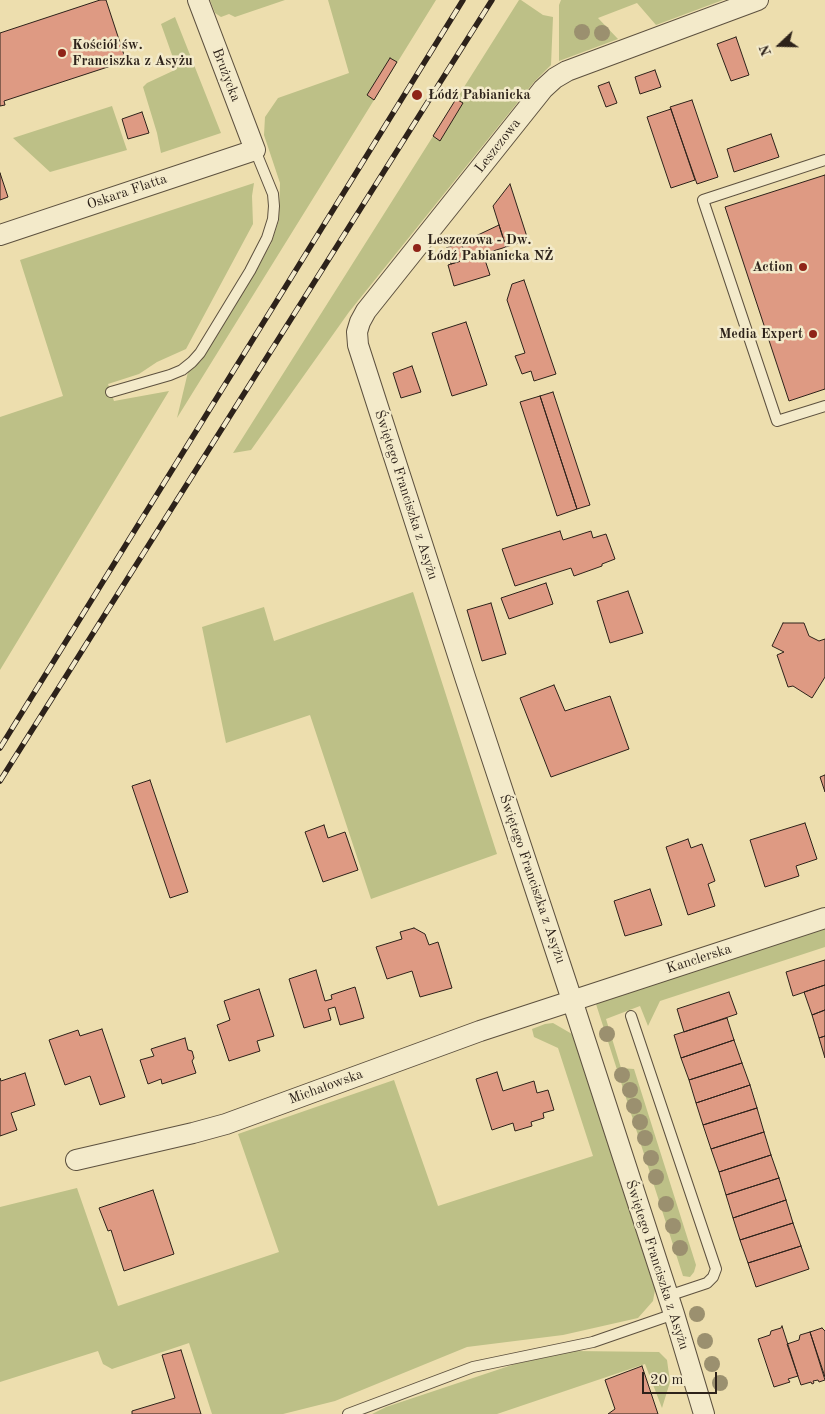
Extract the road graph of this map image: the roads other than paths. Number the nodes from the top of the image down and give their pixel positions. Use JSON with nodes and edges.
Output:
{"nodes":[{"id":1,"x":198,"y":0,"type":"edge"},
{"id":2,"x":758,"y":0,"type":"edge"},
{"id":3,"x":255,"y":150,"type":"junction"},
{"id":4,"x":825,"y":160,"type":"edge"},
{"id":5,"x":0,"y":235,"type":"edge"},
{"id":6,"x":358,"y":346,"type":"joint"},
{"id":7,"x":111,"y":392,"type":"dead end"},
{"id":8,"x":825,"y":406,"type":"edge"},
{"id":9,"x":825,"y":918,"type":"edge"},
{"id":10,"x":572,"y":1000,"type":"junction"},
{"id":11,"x":631,"y":1016,"type":"dead end"},
{"id":12,"x":76,"y":1160,"type":"dead end"},
{"id":13,"x":671,"y":1305,"type":"junction"},
{"id":14,"x":348,"y":1414,"type":"edge"},
{"id":15,"x":704,"y":1414,"type":"edge"}],
"edges":[{"from":1,"to":3,"type":"street","name":"Brużycka"},
{"from":2,"to":6,"type":"street","name":"Leszczowa"},
{"from":3,"to":5,"type":"street","name":"Oskara Flatta"},
{"from":3,"to":7,"type":"lane"},
{"from":4,"to":8,"type":"lane"},
{"from":6,"to":10,"type":"street","name":"Świętego Franciszka z Asyżu"},
{"from":9,"to":10,"type":"street","name":"Kanclerska"},
{"from":10,"to":12,"type":"street","name":"Michałowska"},
{"from":10,"to":13,"type":"street","name":"Świętego Franciszka z Asyżu"},
{"from":11,"to":13,"type":"lane"},
{"from":13,"to":14,"type":"lane"},
{"from":13,"to":15,"type":"street","name":"Świętego Franciszka z Asyżu"}]}
